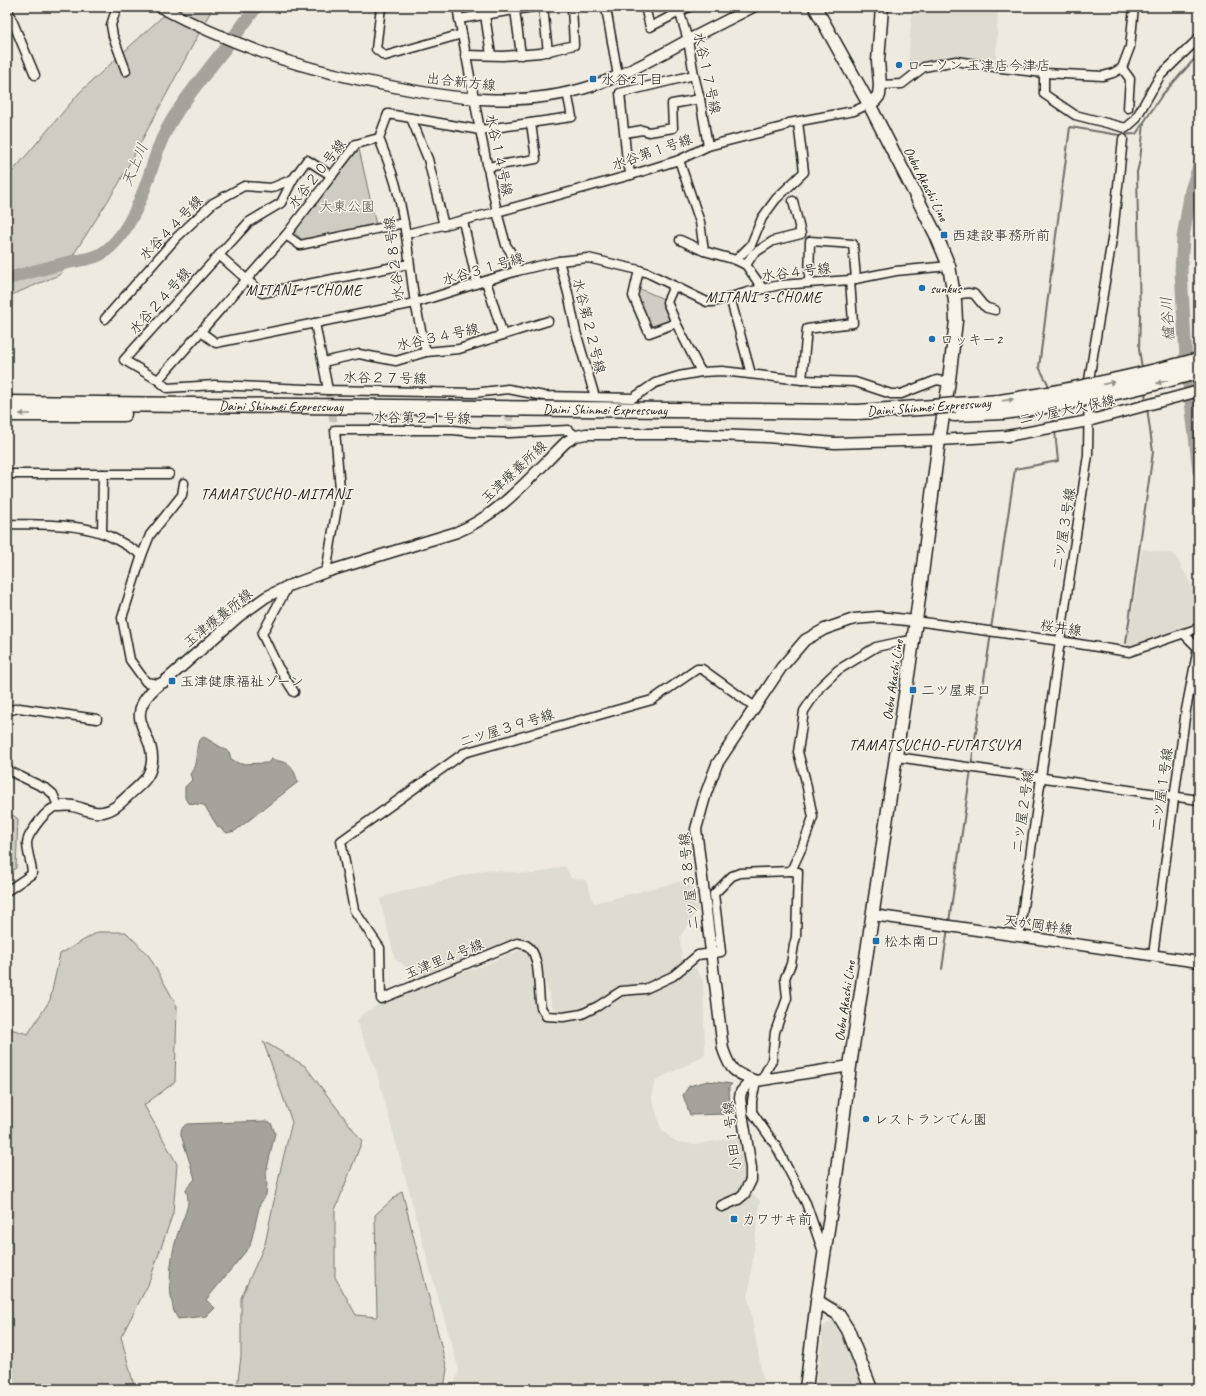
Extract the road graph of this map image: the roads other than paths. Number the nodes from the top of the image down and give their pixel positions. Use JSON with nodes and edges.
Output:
{"nodes":[{"id":1,"x":117,"y":7,"type":"edge"},
{"id":2,"x":160,"y":7,"type":"edge"},
{"id":3,"x":381,"y":7,"type":"edge"},
{"id":4,"x":457,"y":7,"type":"edge"},
{"id":5,"x":533,"y":7,"type":"edge"},
{"id":6,"x":543,"y":7,"type":"edge"},
{"id":7,"x":572,"y":7,"type":"edge"},
{"id":8,"x":608,"y":7,"type":"edge"},
{"id":9,"x":646,"y":7,"type":"edge"},
{"id":10,"x":689,"y":7,"type":"edge"},
{"id":11,"x":753,"y":7,"type":"edge"},
{"id":12,"x":815,"y":7,"type":"edge"},
{"id":13,"x":882,"y":7,"type":"edge"},
{"id":14,"x":1134,"y":7,"type":"edge"},
{"id":15,"x":7,"y":8,"type":"edge"},
{"id":16,"x":515,"y":10,"type":"junction"},
{"id":17,"x":679,"y":10,"type":"edge"},
{"id":18,"x":485,"y":15,"type":"junction"},
{"id":19,"x":460,"y":19,"type":"junction"},
{"id":20,"x":462,"y":34,"type":"junction"},
{"id":21,"x":1199,"y":38,"type":"edge"},
{"id":22,"x":688,"y":40,"type":"junction"},
{"id":23,"x":548,"y":52,"type":"junction"},
{"id":24,"x":521,"y":54,"type":"junction"},
{"id":25,"x":466,"y":55,"type":"junction"},
{"id":26,"x":491,"y":55,"type":"junction"},
{"id":27,"x":1122,"y":68,"type":"junction"},
{"id":28,"x":126,"y":70,"type":"dead end"},
{"id":29,"x":1044,"y":73,"type":"junction"},
{"id":30,"x":35,"y":75,"type":"dead end"},
{"id":31,"x":618,"y":76,"type":"junction"},
{"id":32,"x":694,"y":76,"type":"junction"},
{"id":33,"x":880,"y":85,"type":"junction"},
{"id":34,"x":567,"y":92,"type":"junction"},
{"id":35,"x":700,"y":99,"type":"junction"},
{"id":36,"x":475,"y":100,"type":"junction"},
{"id":37,"x":869,"y":104,"type":"junction"},
{"id":38,"x":1128,"y":108,"type":"dead end"},
{"id":39,"x":411,"y":118,"type":"junction"},
{"id":40,"x":798,"y":122,"type":"junction"},
{"id":41,"x":531,"y":123,"type":"junction"},
{"id":42,"x":480,"y":130,"type":"junction"},
{"id":43,"x":625,"y":133,"type":"junction"},
{"id":44,"x":379,"y":138,"type":"junction"},
{"id":45,"x":1123,"y":139,"type":"dead end"},
{"id":46,"x":708,"y":146,"type":"junction"},
{"id":47,"x":679,"y":160,"type":"junction"},
{"id":48,"x":487,"y":167,"type":"junction"},
{"id":49,"x":631,"y":175,"type":"junction"},
{"id":50,"x":332,"y":176,"type":"junction"},
{"id":51,"x":293,"y":179,"type":"junction"},
{"id":52,"x":793,"y":201,"type":"dead end"},
{"id":53,"x":498,"y":212,"type":"junction"},
{"id":54,"x":463,"y":221,"type":"junction"},
{"id":55,"x":404,"y":224,"type":"junction"},
{"id":56,"x":444,"y":226,"type":"junction"},
{"id":57,"x":406,"y":234,"type":"junction"},
{"id":58,"x":286,"y":235,"type":"junction"},
{"id":59,"x":680,"y":240,"type":"dead end"},
{"id":60,"x":704,"y":251,"type":"junction"},
{"id":61,"x":219,"y":255,"type":"junction"},
{"id":62,"x":736,"y":260,"type":"junction"},
{"id":63,"x":559,"y":262,"type":"junction"},
{"id":64,"x":409,"y":264,"type":"junction"},
{"id":65,"x":746,"y":265,"type":"junction"},
{"id":66,"x":949,"y":266,"type":"junction"},
{"id":67,"x":639,"y":270,"type":"junction"},
{"id":68,"x":517,"y":271,"type":"junction"},
{"id":69,"x":853,"y":279,"type":"junction"},
{"id":70,"x":247,"y":281,"type":"junction"},
{"id":71,"x":486,"y":281,"type":"junction"},
{"id":72,"x":809,"y":282,"type":"junction"},
{"id":73,"x":477,"y":283,"type":"junction"},
{"id":74,"x":674,"y":286,"type":"junction"},
{"id":75,"x":763,"y":289,"type":"junction"},
{"id":76,"x":954,"y":295,"type":"junction"},
{"id":77,"x":730,"y":297,"type":"junction"},
{"id":78,"x":416,"y":302,"type":"junction"},
{"id":79,"x":995,"y":310,"type":"dead end"},
{"id":80,"x":105,"y":319,"type":"dead end"},
{"id":81,"x":548,"y":321,"type":"dead end"},
{"id":82,"x":676,"y":323,"type":"junction"},
{"id":83,"x":315,"y":324,"type":"junction"},
{"id":84,"x":201,"y":332,"type":"junction"},
{"id":85,"x":503,"y":335,"type":"junction"},
{"id":86,"x":426,"y":352,"type":"junction"},
{"id":87,"x":1199,"y":360,"type":"edge"},
{"id":88,"x":323,"y":362,"type":"junction"},
{"id":89,"x":1199,"y":371,"type":"edge"},
{"id":90,"x":701,"y":372,"type":"junction"},
{"id":91,"x":751,"y":374,"type":"junction"},
{"id":92,"x":158,"y":380,"type":"junction"},
{"id":93,"x":802,"y":380,"type":"junction"},
{"id":94,"x":948,"y":382,"type":"junction"},
{"id":95,"x":328,"y":390,"type":"junction"},
{"id":96,"x":1199,"y":391,"type":"edge"},
{"id":97,"x":594,"y":397,"type":"junction"},
{"id":98,"x":1044,"y":401,"type":"junction"},
{"id":99,"x":7,"y":403,"type":"edge"},
{"id":100,"x":933,"y":411,"type":"junction"},
{"id":101,"x":7,"y":414,"type":"edge"},
{"id":102,"x":1088,"y":421,"type":"junction"},
{"id":103,"x":509,"y":433,"type":"joint"},
{"id":104,"x":576,"y":436,"type":"junction"},
{"id":105,"x":939,"y":440,"type":"junction"},
{"id":106,"x":7,"y":474,"type":"edge"},
{"id":107,"x":103,"y":474,"type":"junction"},
{"id":108,"x":169,"y":474,"type":"dead end"},
{"id":109,"x":184,"y":483,"type":"dead end"},
{"id":110,"x":7,"y":524,"type":"edge"},
{"id":111,"x":102,"y":533,"type":"junction"},
{"id":112,"x":142,"y":555,"type":"junction"},
{"id":113,"x":326,"y":572,"type":"junction"},
{"id":114,"x":288,"y":586,"type":"junction"},
{"id":115,"x":916,"y":621,"type":"junction"},
{"id":116,"x":1199,"y":628,"type":"edge"},
{"id":117,"x":1183,"y":633,"type":"junction"},
{"id":118,"x":913,"y":640,"type":"junction"},
{"id":119,"x":1060,"y":641,"type":"junction"},
{"id":120,"x":1198,"y":648,"type":"edge"},
{"id":121,"x":159,"y":684,"type":"junction"},
{"id":122,"x":294,"y":692,"type":"dead end"},
{"id":123,"x":755,"y":707,"type":"junction"},
{"id":124,"x":7,"y":711,"type":"edge"},
{"id":125,"x":97,"y":719,"type":"dead end"},
{"id":126,"x":897,"y":757,"type":"junction"},
{"id":127,"x":7,"y":770,"type":"edge"},
{"id":128,"x":1041,"y":777,"type":"junction"},
{"id":129,"x":1174,"y":796,"type":"junction"},
{"id":130,"x":1199,"y":800,"type":"edge"},
{"id":131,"x":58,"y":806,"type":"junction"},
{"id":132,"x":791,"y":871,"type":"junction"},
{"id":133,"x":7,"y":891,"type":"edge"},
{"id":134,"x":873,"y":916,"type":"junction"},
{"id":135,"x":1019,"y":936,"type":"junction"},
{"id":136,"x":711,"y":953,"type":"junction"},
{"id":137,"x":1153,"y":956,"type":"junction"},
{"id":138,"x":1199,"y":962,"type":"edge"},
{"id":139,"x":381,"y":1000,"type":"joint"},
{"id":140,"x":850,"y":1066,"type":"junction"},
{"id":141,"x":759,"y":1081,"type":"junction"},
{"id":142,"x":722,"y":1206,"type":"dead end"},
{"id":143,"x":824,"y":1255,"type":"junction"},
{"id":144,"x":817,"y":1301,"type":"junction"},
{"id":145,"x":806,"y":1389,"type":"edge"},
{"id":146,"x":871,"y":1389,"type":"edge"}],
"edges":[{"from":1,"to":28,"type":"street"},
{"from":2,"to":36,"type":"street","name":"出合新方線"},
{"from":3,"to":20,"type":"street"},
{"from":4,"to":19,"type":"street","name":"水谷１４号線"},
{"from":5,"to":16,"type":"street"},
{"from":6,"to":23,"type":"street"},
{"from":7,"to":23,"type":"street"},
{"from":8,"to":31,"type":"street"},
{"from":9,"to":17,"type":"street"},
{"from":10,"to":17,"type":"street"},
{"from":11,"to":22,"type":"street","name":"出合新方線"},
{"from":12,"to":37,"type":"main road","name":"Oubu Akashi Line"},
{"from":13,"to":33,"type":"main road"},
{"from":14,"to":27,"type":"street"},
{"from":15,"to":30,"type":"street"},
{"from":16,"to":18,"type":"street"},
{"from":16,"to":24,"type":"street"},
{"from":17,"to":22,"type":"street","name":"水谷１７号線"},
{"from":18,"to":19,"type":"street"},
{"from":18,"to":26,"type":"street"},
{"from":19,"to":20,"type":"street","name":"水谷１４号線"},
{"from":20,"to":25,"type":"street","name":"水谷１４号線"},
{"from":21,"to":29,"type":"street"},
{"from":22,"to":31,"type":"street","name":"出合新方線"},
{"from":22,"to":32,"type":"street","name":"水谷１７号線"},
{"from":23,"to":24,"type":"street"},
{"from":24,"to":26,"type":"street"},
{"from":25,"to":26,"type":"street"},
{"from":25,"to":36,"type":"street","name":"水谷１４号線"},
{"from":27,"to":29,"type":"street"},
{"from":27,"to":38,"type":"street"},
{"from":29,"to":33,"type":"street"},
{"from":31,"to":34,"type":"street","name":"出合新方線"},
{"from":32,"to":35,"type":"street","name":"水谷１７号線"},
{"from":32,"to":43,"type":"street"},
{"from":33,"to":37,"type":"main road"},
{"from":34,"to":36,"type":"street","name":"出合新方線"},
{"from":34,"to":41,"type":"street"},
{"from":35,"to":43,"type":"street"},
{"from":35,"to":46,"type":"street","name":"水谷１７号線"},
{"from":36,"to":42,"type":"street","name":"水谷１４号線"},
{"from":37,"to":40,"type":"street","name":"水谷第１号線"},
{"from":37,"to":66,"type":"main road","name":"Oubu Akashi Line"},
{"from":39,"to":42,"type":"street"},
{"from":39,"to":44,"type":"street"},
{"from":39,"to":56,"type":"street"},
{"from":40,"to":46,"type":"street","name":"水谷第１号線"},
{"from":40,"to":62,"type":"street"},
{"from":41,"to":42,"type":"street"},
{"from":41,"to":48,"type":"street"},
{"from":42,"to":48,"type":"street","name":"水谷１４号線"},
{"from":43,"to":49,"type":"street"},
{"from":44,"to":50,"type":"street","name":"水谷２０号線"},
{"from":44,"to":55,"type":"street","name":"水谷２８号線"},
{"from":45,"to":102,"type":"street","name":"二ツ屋３号線"},
{"from":46,"to":47,"type":"street","name":"水谷第１号線"},
{"from":47,"to":49,"type":"street","name":"水谷第１号線"},
{"from":47,"to":60,"type":"street"},
{"from":48,"to":53,"type":"street","name":"水谷１４号線"},
{"from":49,"to":53,"type":"street","name":"水谷第１号線"},
{"from":50,"to":51,"type":"street"},
{"from":50,"to":58,"type":"street","name":"水谷２０号線"},
{"from":51,"to":61,"type":"street"},
{"from":51,"to":80,"type":"street","name":"水谷４４号線"},
{"from":52,"to":65,"type":"street"},
{"from":53,"to":54,"type":"street","name":"水谷第１号線"},
{"from":53,"to":68,"type":"street","name":"水谷１４号線"},
{"from":54,"to":56,"type":"street","name":"水谷第１号線"},
{"from":54,"to":73,"type":"street"},
{"from":55,"to":57,"type":"street","name":"水谷２８号線"},
{"from":55,"to":58,"type":"street"},
{"from":56,"to":57,"type":"street","name":"水谷第１号線"},
{"from":57,"to":64,"type":"street","name":"水谷２８号線"},
{"from":58,"to":70,"type":"street","name":"水谷２０号線"},
{"from":59,"to":60,"type":"street"},
{"from":60,"to":62,"type":"street"},
{"from":61,"to":70,"type":"street"},
{"from":61,"to":92,"type":"street","name":"水谷２４号線"},
{"from":62,"to":65,"type":"street"},
{"from":63,"to":67,"type":"street","name":"水谷４号線"},
{"from":63,"to":68,"type":"street","name":"水谷３１号線"},
{"from":63,"to":97,"type":"street","name":"水谷第２２号線"},
{"from":64,"to":70,"type":"street"},
{"from":64,"to":78,"type":"street","name":"水谷２８号線"},
{"from":65,"to":75,"type":"street"},
{"from":66,"to":69,"type":"street","name":"水谷４号線"},
{"from":66,"to":76,"type":"main road","name":"Oubu Akashi Line"},
{"from":67,"to":74,"type":"street","name":"水谷４号線"},
{"from":67,"to":82,"type":"street"},
{"from":68,"to":71,"type":"street","name":"水谷３１号線"},
{"from":69,"to":72,"type":"street","name":"水谷４号線"},
{"from":69,"to":72,"type":"street"},
{"from":69,"to":93,"type":"street"},
{"from":70,"to":84,"type":"street","name":"水谷２０号線"},
{"from":71,"to":73,"type":"street","name":"水谷３１号線"},
{"from":71,"to":85,"type":"street","name":"水谷３４号線"},
{"from":72,"to":75,"type":"street","name":"水谷４号線"},
{"from":73,"to":78,"type":"street","name":"水谷３１号線"},
{"from":74,"to":77,"type":"street","name":"水谷４号線"},
{"from":74,"to":82,"type":"street"},
{"from":75,"to":77,"type":"street","name":"水谷４号線"},
{"from":76,"to":79,"type":"street"},
{"from":76,"to":94,"type":"main road","name":"Oubu Akashi Line"},
{"from":77,"to":91,"type":"street"},
{"from":78,"to":83,"type":"street","name":"水谷２８号線"},
{"from":78,"to":86,"type":"street"},
{"from":81,"to":85,"type":"street"},
{"from":82,"to":90,"type":"street"},
{"from":83,"to":84,"type":"street","name":"水谷２８号線"},
{"from":83,"to":88,"type":"street","name":"水谷２７号線"},
{"from":84,"to":92,"type":"street","name":"水谷２０号線"},
{"from":85,"to":86,"type":"street","name":"水谷３４号線"},
{"from":86,"to":88,"type":"street","name":"水谷３４号線"},
{"from":98,"to":87,"type":"highway","name":"Daini Shinmei Expressway","one_way":true,"bridge":true},
{"from":88,"to":95,"type":"street","name":"水谷２７号線"},
{"from":89,"to":98,"type":"highway","name":"Daini Shinmei Expressway","one_way":true,"bridge":true},
{"from":90,"to":91,"type":"street"},
{"from":90,"to":97,"type":"street"},
{"from":91,"to":93,"type":"street"},
{"from":92,"to":95,"type":"street","name":"水谷２４号線"},
{"from":93,"to":94,"type":"street"},
{"from":94,"to":105,"type":"main road","name":"Oubu Akashi Line"},
{"from":95,"to":97,"type":"street","name":"水谷２７号線"},
{"from":96,"to":102,"type":"street","name":"二ツ屋大久保線"},
{"from":98,"to":100,"type":"highway","name":"Daini Shinmei Expressway"},
{"from":99,"to":100,"type":"highway","name":"Daini Shinmei Expressway"},
{"from":100,"to":101,"type":"highway","name":"Daini Shinmei Expressway","one_way":true},
{"from":102,"to":105,"type":"street","name":"二ツ屋大久保線"},
{"from":102,"to":119,"type":"street","name":"二ツ屋３号線"},
{"from":103,"to":104,"type":"street","name":"玉津療養所線"},
{"from":103,"to":113,"type":"street","name":"水谷第２１号線"},
{"from":104,"to":105,"type":"street","name":"玉津療養所線"},
{"from":104,"to":113,"type":"street","name":"玉津療養所線"},
{"from":105,"to":115,"type":"main road","name":"Oubu Akashi Line"},
{"from":106,"to":107,"type":"street"},
{"from":107,"to":108,"type":"street"},
{"from":107,"to":111,"type":"street"},
{"from":109,"to":112,"type":"street"},
{"from":110,"to":111,"type":"street"},
{"from":111,"to":112,"type":"street"},
{"from":112,"to":121,"type":"street"},
{"from":113,"to":114,"type":"street","name":"玉津療養所線"},
{"from":114,"to":121,"type":"street","name":"玉津療養所線"},
{"from":114,"to":122,"type":"street"},
{"from":115,"to":118,"type":"main road","name":"Oubu Akashi Line"},
{"from":115,"to":119,"type":"street","name":"桜井線"},
{"from":115,"to":123,"type":"street","name":"二ツ屋３８号線"},
{"from":116,"to":117,"type":"street","name":"桜井線"},
{"from":117,"to":119,"type":"street","name":"桜井線"},
{"from":117,"to":120,"type":"street","name":"二ツ屋１号線"},
{"from":118,"to":126,"type":"main road","name":"Oubu Akashi Line"},
{"from":118,"to":132,"type":"street"},
{"from":119,"to":128,"type":"street","name":"二ツ屋２号線"},
{"from":120,"to":129,"type":"street","name":"二ツ屋１号線"},
{"from":121,"to":131,"type":"street","name":"玉津療養所線"},
{"from":123,"to":136,"type":"street","name":"二ツ屋３８号線"},
{"from":123,"to":139,"type":"street","name":"二ツ屋３９号線"},
{"from":124,"to":125,"type":"street"},
{"from":126,"to":128,"type":"street"},
{"from":126,"to":134,"type":"main road","name":"Oubu Akashi Line"},
{"from":127,"to":131,"type":"street"},
{"from":128,"to":129,"type":"street"},
{"from":128,"to":135,"type":"street","name":"二ツ屋２号線"},
{"from":129,"to":130,"type":"street"},
{"from":129,"to":137,"type":"street","name":"二ツ屋１号線"},
{"from":131,"to":133,"type":"street"},
{"from":132,"to":136,"type":"street"},
{"from":132,"to":141,"type":"street"},
{"from":134,"to":135,"type":"street","name":"天が岡幹線"},
{"from":134,"to":140,"type":"main road","name":"Oubu Akashi Line"},
{"from":135,"to":137,"type":"street","name":"天が岡幹線"},
{"from":136,"to":139,"type":"street","name":"玉津里４号線"},
{"from":136,"to":141,"type":"street","name":"二ツ屋３８号線"},
{"from":137,"to":138,"type":"street","name":"天が岡幹線"},
{"from":140,"to":141,"type":"street","name":"小田１号線"},
{"from":140,"to":143,"type":"main road","name":"Oubu Akashi Line"},
{"from":141,"to":142,"type":"street","name":"小田１号線"},
{"from":141,"to":143,"type":"street"},
{"from":143,"to":144,"type":"main road","name":"Oubu Akashi Line"},
{"from":144,"to":145,"type":"main road","name":"Oubu Akashi Line"},
{"from":144,"to":146,"type":"main road"}]}
